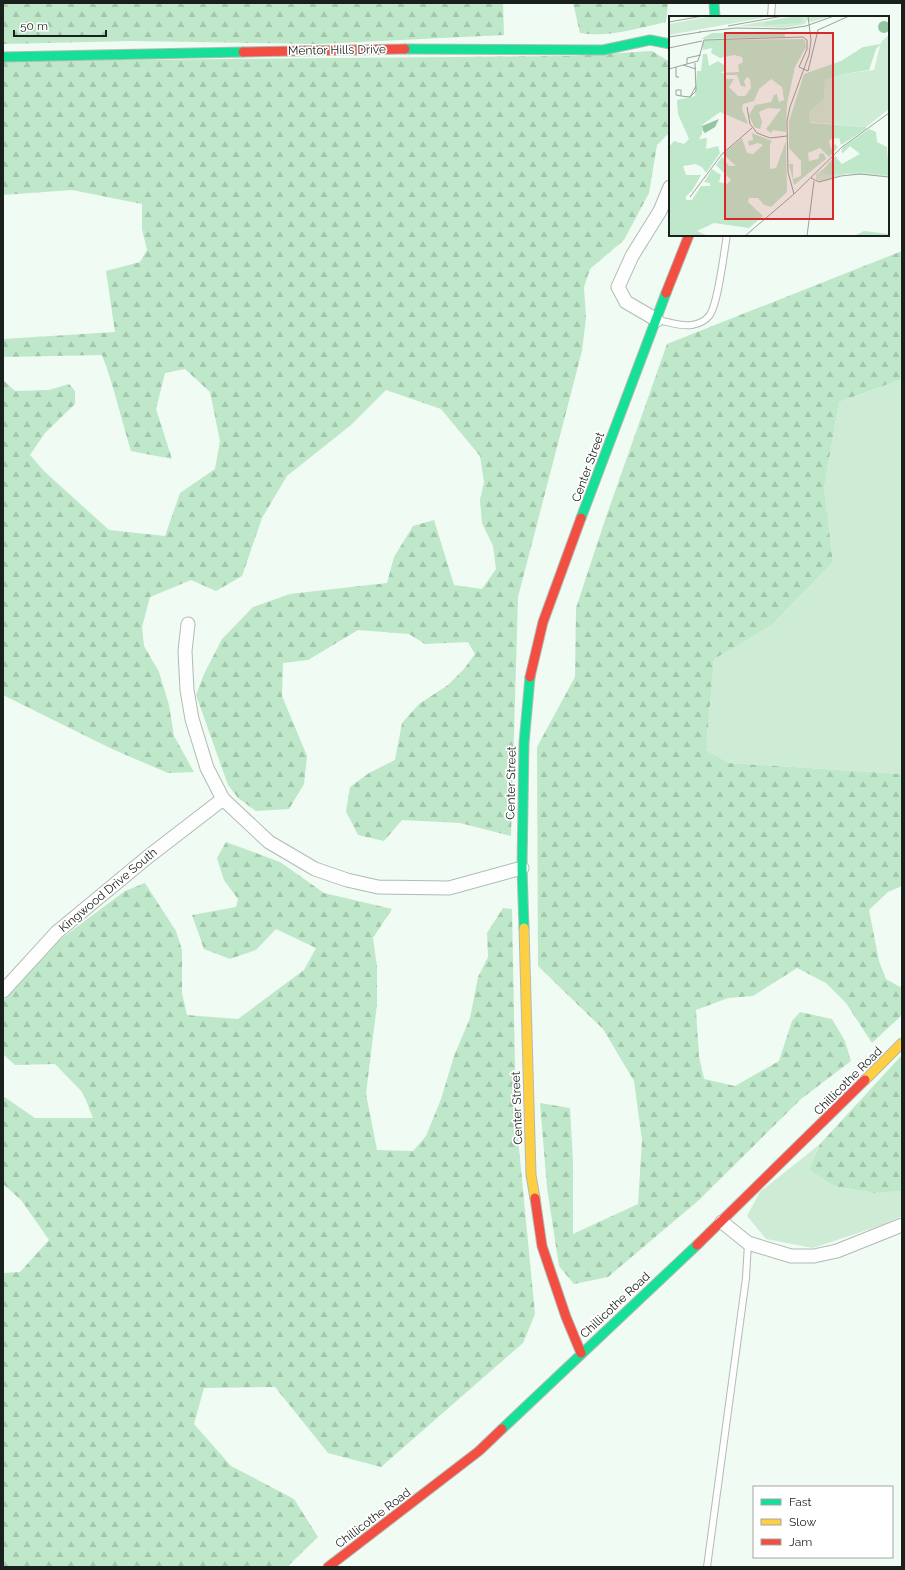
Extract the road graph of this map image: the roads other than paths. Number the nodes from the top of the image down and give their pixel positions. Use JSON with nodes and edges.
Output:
{"nodes":[{"id":1,"x":714,"y":3,"type":"edge"},
{"id":2,"x":772,"y":3,"type":"edge"},
{"id":3,"x":715,"y":16,"type":"edge"},
{"id":4,"x":771,"y":16,"type":"edge"},
{"id":5,"x":669,"y":44,"type":"edge"},
{"id":6,"x":3,"y":57,"type":"edge"},
{"id":7,"x":669,"y":189,"type":"edge"},
{"id":8,"x":690,"y":236,"type":"edge"},
{"id":9,"x":727,"y":236,"type":"edge"},
{"id":10,"x":657,"y":320,"type":"junction"},
{"id":11,"x":188,"y":624,"type":"dead end"},
{"id":12,"x":223,"y":799,"type":"junction"},
{"id":13,"x":522,"y":868,"type":"junction"},
{"id":14,"x":3,"y":991,"type":"edge"},
{"id":15,"x":902,"y":1044,"type":"edge"},
{"id":16,"x":722,"y":1222,"type":"junction"},
{"id":17,"x":902,"y":1225,"type":"edge"},
{"id":18,"x":748,"y":1243,"type":"junction"},
{"id":19,"x":581,"y":1353,"type":"junction"},
{"id":20,"x":328,"y":1567,"type":"edge"},
{"id":21,"x":707,"y":1567,"type":"edge"}],
"edges":[{"from":1,"to":3,"type":"main road"},
{"from":2,"to":4,"type":"lane"},
{"from":5,"to":6,"type":"main road","name":"Mentor Hills Drive"},
{"from":7,"to":10,"type":"street"},
{"from":8,"to":10,"type":"main road","name":"Center Street"},
{"from":9,"to":10,"type":"lane"},
{"from":10,"to":13,"type":"main road","name":"Center Street"},
{"from":11,"to":12,"type":"street"},
{"from":12,"to":13,"type":"street"},
{"from":12,"to":14,"type":"street","name":"Kingwood Drive South"},
{"from":13,"to":19,"type":"main road","name":"Center Street"},
{"from":15,"to":16,"type":"main road","name":"Chillicothe Road"},
{"from":16,"to":18,"type":"street"},
{"from":16,"to":19,"type":"main road","name":"Chillicothe Road"},
{"from":17,"to":18,"type":"street"},
{"from":18,"to":21,"type":"lane"},
{"from":19,"to":20,"type":"main road","name":"Chillicothe Road"}]}
